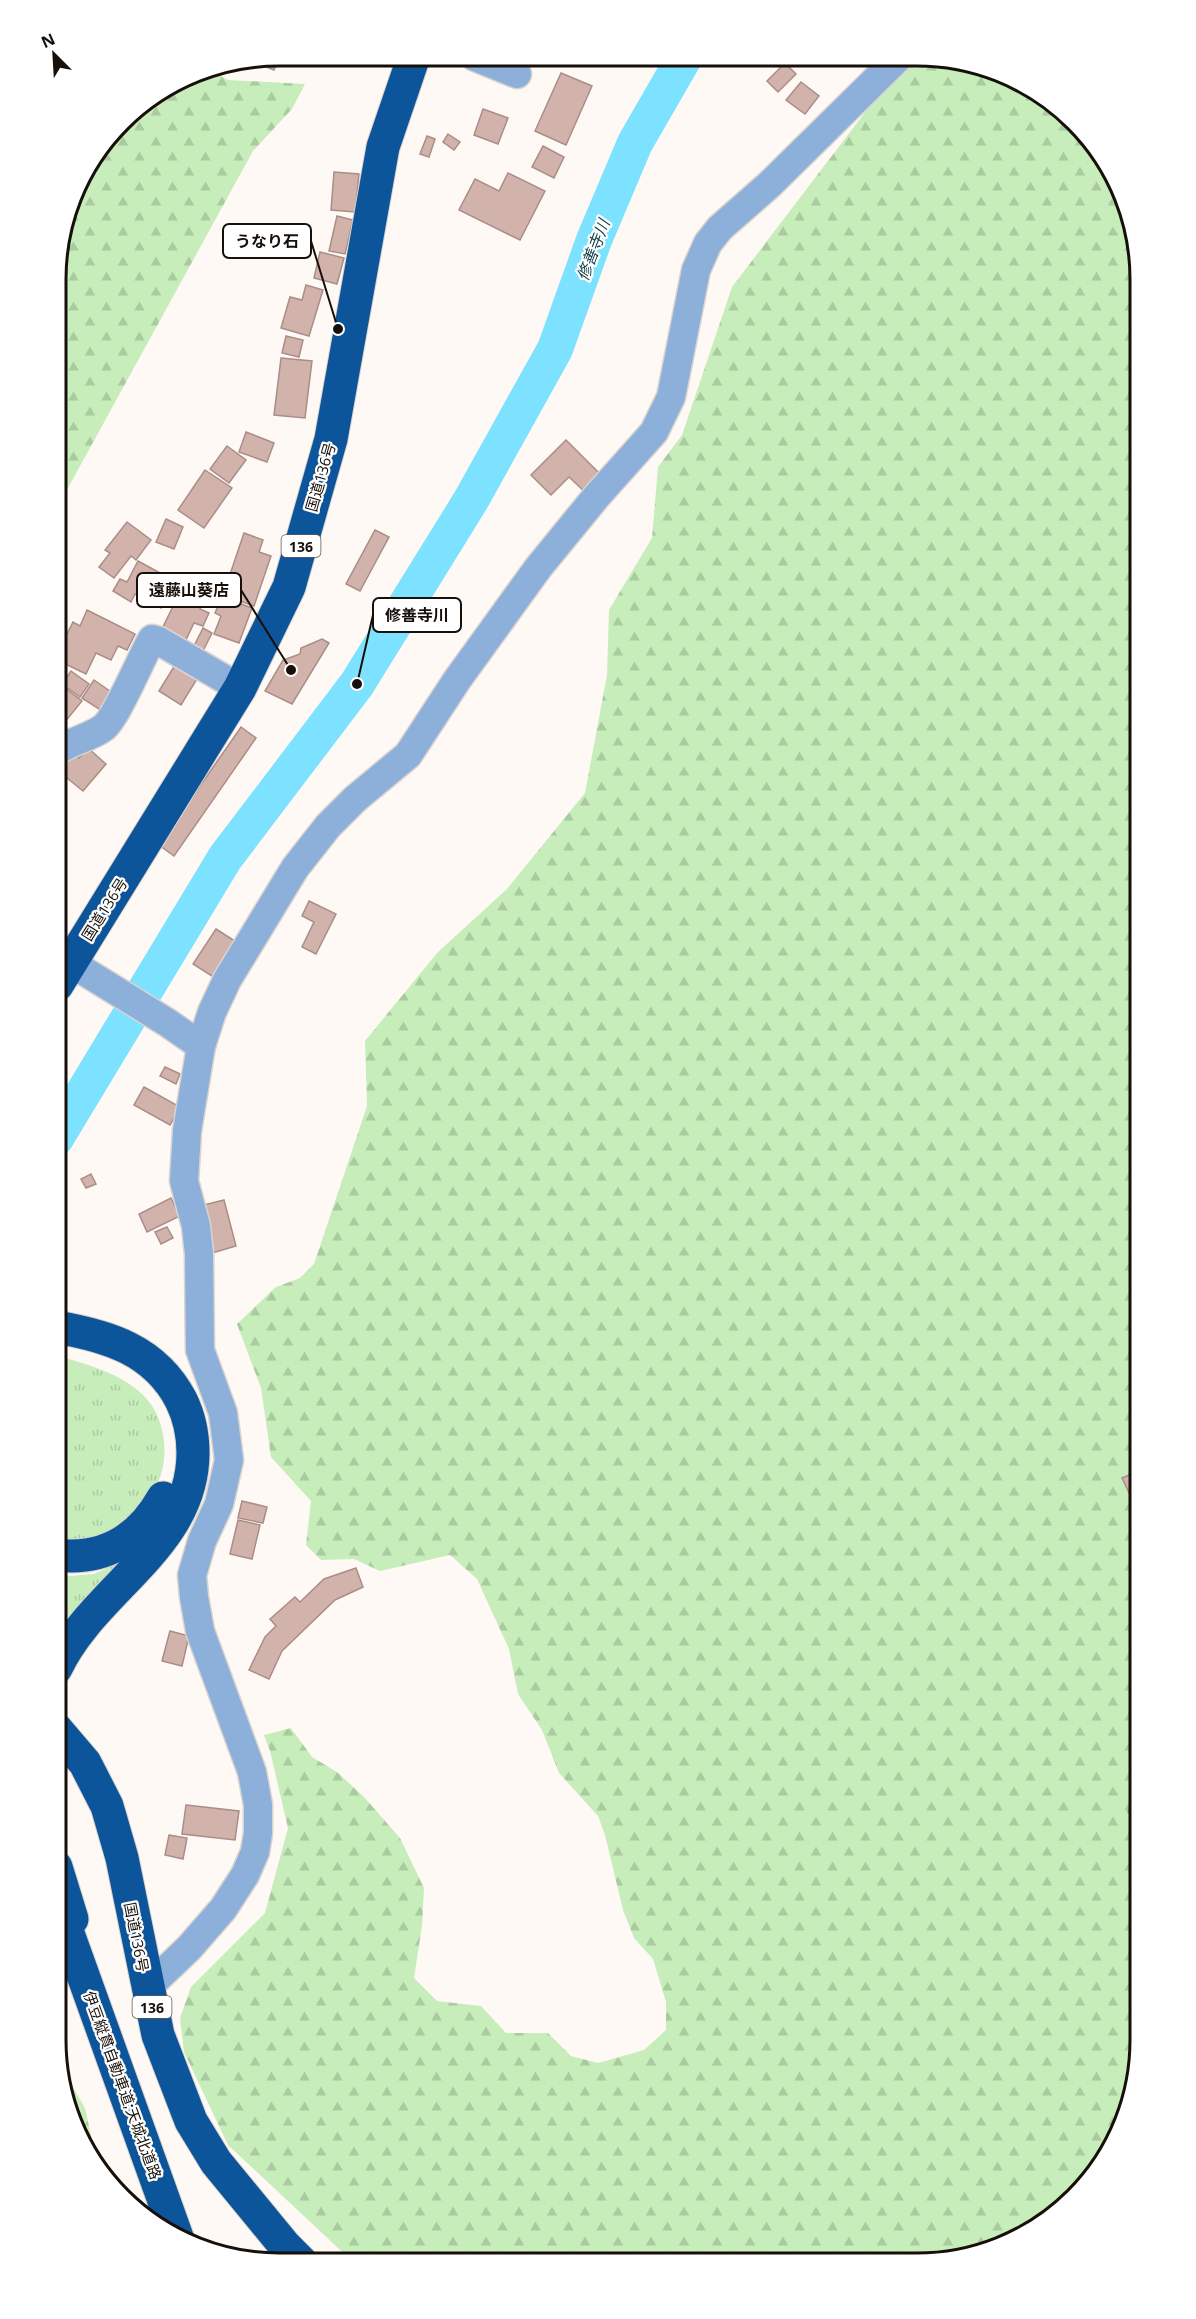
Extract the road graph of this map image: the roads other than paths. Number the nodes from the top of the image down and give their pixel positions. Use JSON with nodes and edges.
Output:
{"nodes":[{"id":1,"x":411,"y":66,"type":"edge"},
{"id":2,"x":497,"y":66,"type":"edge"},
{"id":3,"x":890,"y":66,"type":"edge"},
{"id":4,"x":517,"y":74,"type":"dead end"},
{"id":5,"x":240,"y":688,"type":"junction"},
{"id":6,"x":66,"y":747,"type":"edge"},
{"id":7,"x":71,"y":974,"type":"edge"},
{"id":8,"x":201,"y":1046,"type":"junction"},
{"id":9,"x":66,"y":1329,"type":"edge"},
{"id":10,"x":66,"y":1343,"type":"edge"},
{"id":11,"x":66,"y":1556,"type":"edge"},
{"id":12,"x":66,"y":1652,"type":"edge"},
{"id":13,"x":66,"y":1741,"type":"edge"},
{"id":14,"x":66,"y":1898,"type":"edge"},
{"id":15,"x":66,"y":1928,"type":"edge"},
{"id":16,"x":66,"y":1966,"type":"edge"},
{"id":17,"x":147,"y":1988,"type":"junction"},
{"id":18,"x":110,"y":2050,"type":"junction"},
{"id":19,"x":124,"y":2091,"type":"junction"},
{"id":20,"x":172,"y":2224,"type":"edge"},
{"id":21,"x":292,"y":2253,"type":"edge"}],
"edges":[{"from":1,"to":5,"type":"highway","name":"国道136号","number":"136"},
{"from":2,"to":4,"type":"street"},
{"from":3,"to":8,"type":"street"},
{"from":5,"to":6,"type":"street"},
{"from":5,"to":7,"type":"highway","name":"国道136号","number":"136"},
{"from":7,"to":8,"type":"street"},
{"from":8,"to":17,"type":"street"},
{"from":9,"to":12,"type":"highway"},
{"from":10,"to":11,"type":"highway"},
{"from":13,"to":17,"type":"highway","name":"国道136号","number":"136"},
{"from":14,"to":18,"type":"highway"},
{"from":15,"to":18,"type":"highway","name":"伊豆縦貫自動車道;天城北道路"},
{"from":16,"to":19,"type":"highway"},
{"from":17,"to":21,"type":"highway","name":"国道136号","number":"136"},
{"from":18,"to":19,"type":"highway","name":"伊豆縦貫自動車道;天城北道路"},
{"from":19,"to":20,"type":"highway","name":"伊豆縦貫自動車道;天城北道路"}]}
